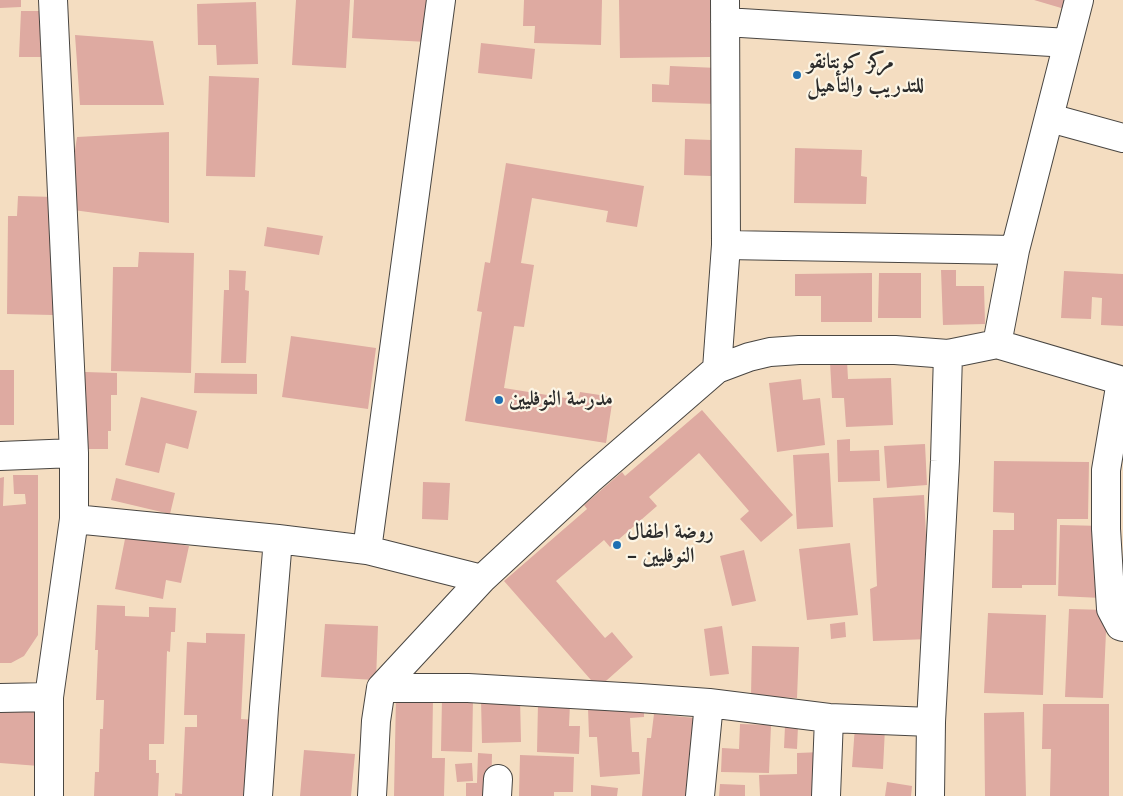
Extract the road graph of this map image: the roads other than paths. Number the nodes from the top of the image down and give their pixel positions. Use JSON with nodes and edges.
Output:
{"nodes":[{"id":1,"x":52,"y":0,"type":"edge"},
{"id":2,"x":441,"y":0,"type":"edge"},
{"id":3,"x":1079,"y":0,"type":"edge"},
{"id":4,"x":725,"y":11,"type":"edge"},
{"id":5,"x":1068,"y":43,"type":"junction"},
{"id":6,"x":1050,"y":118,"type":"junction"},
{"id":7,"x":1123,"y":138,"type":"edge"},
{"id":8,"x":726,"y":245,"type":"junction"},
{"id":9,"x":1015,"y":250,"type":"junction"},
{"id":10,"x":997,"y":344,"type":"junction"},
{"id":11,"x":948,"y":354,"type":"junction"},
{"id":12,"x":717,"y":369,"type":"junction"},
{"id":13,"x":1122,"y":381,"type":"edge"},
{"id":14,"x":74,"y":453,"type":"junction"},
{"id":15,"x":0,"y":456,"type":"edge"},
{"id":16,"x":74,"y":518,"type":"junction"},
{"id":17,"x":278,"y":539,"type":"junction"},
{"id":18,"x":367,"y":550,"type":"junction"},
{"id":19,"x":482,"y":580,"type":"junction"},
{"id":20,"x":1123,"y":627,"type":"edge"},
{"id":21,"x":381,"y":688,"type":"junction"},
{"id":22,"x":49,"y":697,"type":"junction"},
{"id":23,"x":0,"y":698,"type":"edge"},
{"id":24,"x":709,"y":703,"type":"junction"},
{"id":25,"x":829,"y":718,"type":"junction"},
{"id":26,"x":932,"y":722,"type":"junction"},
{"id":27,"x":49,"y":796,"type":"edge"},
{"id":28,"x":258,"y":796,"type":"edge"},
{"id":29,"x":372,"y":796,"type":"edge"},
{"id":30,"x":700,"y":796,"type":"edge"},
{"id":31,"x":826,"y":796,"type":"edge"},
{"id":32,"x":930,"y":796,"type":"edge"}],
"edges":[{"from":1,"to":14,"type":"street"},
{"from":2,"to":18,"type":"street"},
{"from":3,"to":5,"type":"street"},
{"from":4,"to":5,"type":"street"},
{"from":4,"to":8,"type":"street"},
{"from":5,"to":6,"type":"street"},
{"from":6,"to":7,"type":"street"},
{"from":6,"to":9,"type":"street"},
{"from":8,"to":9,"type":"street"},
{"from":8,"to":12,"type":"street"},
{"from":9,"to":10,"type":"street"},
{"from":10,"to":11,"type":"street"},
{"from":10,"to":13,"type":"street"},
{"from":11,"to":12,"type":"street"},
{"from":11,"to":26,"type":"street"},
{"from":12,"to":19,"type":"street"},
{"from":13,"to":20,"type":"street"},
{"from":14,"to":15,"type":"street"},
{"from":14,"to":16,"type":"street"},
{"from":16,"to":17,"type":"street"},
{"from":16,"to":22,"type":"street"},
{"from":17,"to":18,"type":"street"},
{"from":17,"to":28,"type":"street"},
{"from":18,"to":19,"type":"street"},
{"from":19,"to":21,"type":"street"},
{"from":21,"to":24,"type":"street"},
{"from":21,"to":29,"type":"street"},
{"from":22,"to":23,"type":"street"},
{"from":22,"to":27,"type":"street"},
{"from":24,"to":25,"type":"street"},
{"from":24,"to":30,"type":"street"},
{"from":25,"to":26,"type":"street"},
{"from":25,"to":31,"type":"street"},
{"from":26,"to":32,"type":"street"}]}
